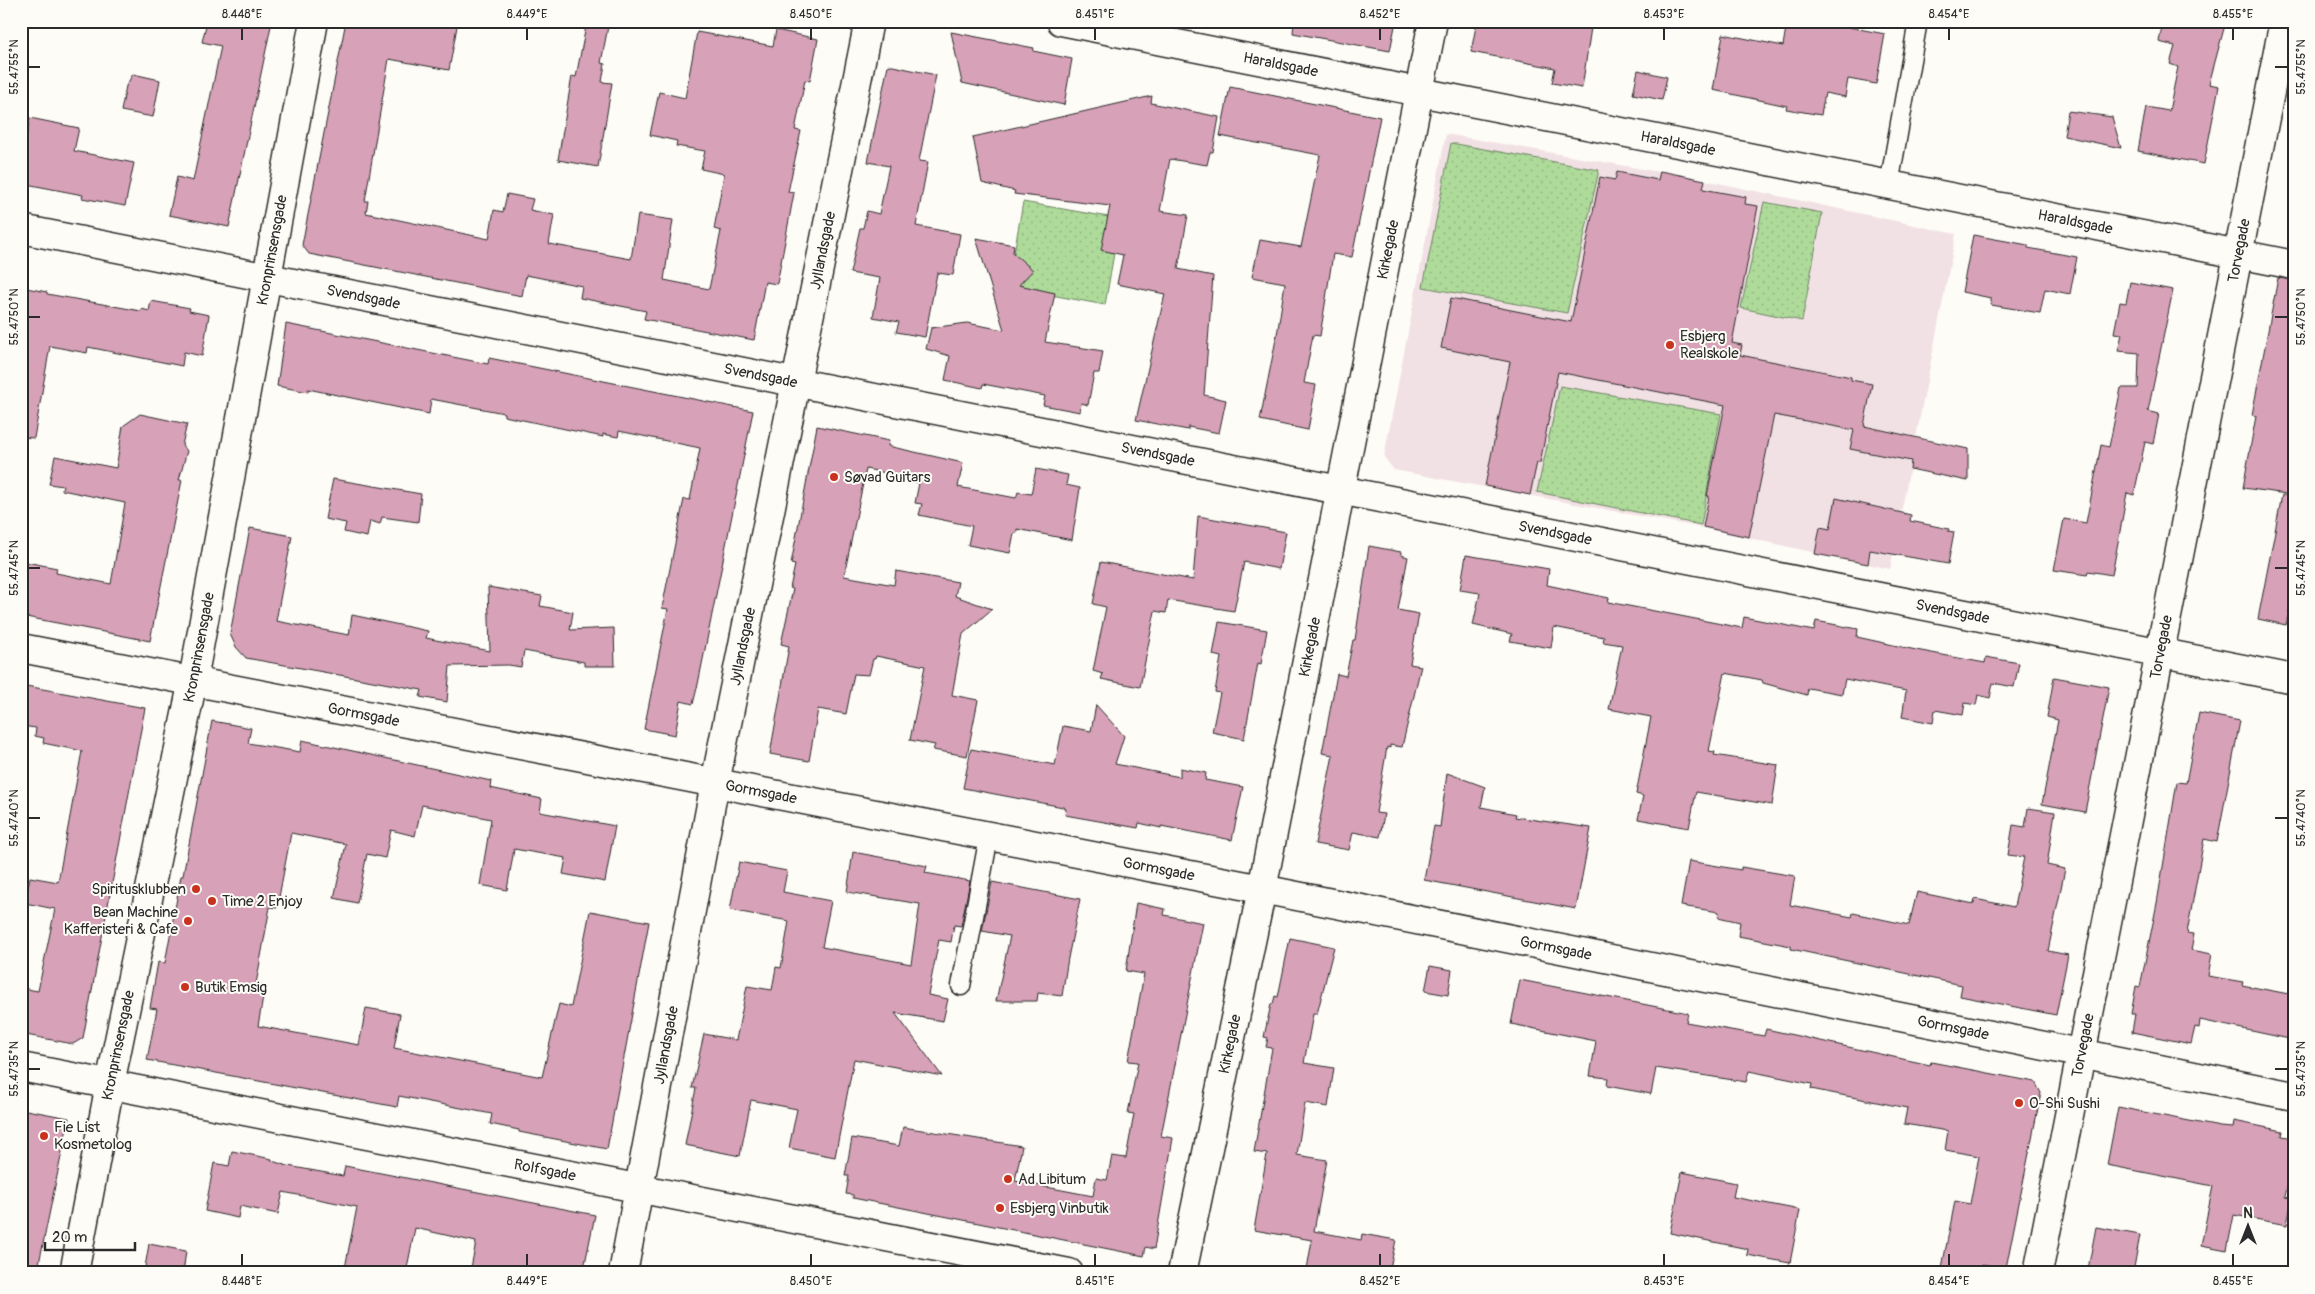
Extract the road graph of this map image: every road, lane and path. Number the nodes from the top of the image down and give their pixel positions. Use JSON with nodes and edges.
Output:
{"nodes":[{"id":1,"x":314,"y":21,"type":"edge"},
{"id":2,"x":869,"y":21,"type":"edge"},
{"id":3,"x":1061,"y":21,"type":"edge"},
{"id":4,"x":1432,"y":21,"type":"edge"},
{"id":5,"x":1918,"y":21,"type":"edge"},
{"id":6,"x":2284,"y":21,"type":"edge"},
{"id":7,"x":1418,"y":92,"type":"junction"},
{"id":8,"x":1889,"y":185,"type":"junction"},
{"id":9,"x":21,"y":229,"type":"edge"},
{"id":10,"x":2240,"y":254,"type":"junction"},
{"id":11,"x":2294,"y":264,"type":"edge"},
{"id":12,"x":267,"y":278,"type":"junction"},
{"id":13,"x":796,"y":383,"type":"junction"},
{"id":14,"x":1341,"y":491,"type":"junction"},
{"id":15,"x":21,"y":648,"type":"edge"},
{"id":16,"x":2159,"y":652,"type":"junction"},
{"id":17,"x":2294,"y":679,"type":"edge"},
{"id":18,"x":193,"y":680,"type":"junction"},
{"id":19,"x":715,"y":783,"type":"junction"},
{"id":20,"x":989,"y":836,"type":"junction"},
{"id":21,"x":1262,"y":889,"type":"junction"},
{"id":22,"x":961,"y":986,"type":"dead end"},
{"id":23,"x":2081,"y":1052,"type":"junction"},
{"id":24,"x":21,"y":1067,"type":"edge"},
{"id":25,"x":110,"y":1084,"type":"junction"},
{"id":26,"x":2294,"y":1096,"type":"edge"},
{"id":27,"x":640,"y":1189,"type":"junction"},
{"id":28,"x":1054,"y":1271,"type":"edge"},
{"id":29,"x":74,"y":1273,"type":"edge"},
{"id":30,"x":623,"y":1273,"type":"edge"},
{"id":31,"x":1182,"y":1273,"type":"edge"},
{"id":32,"x":2038,"y":1273,"type":"edge"}],
"edges":[{"from":1,"to":12,"type":"street","name":"Kronprinsensgade"},
{"from":2,"to":13,"type":"street","name":"Jyllandsgade"},
{"from":3,"to":7,"type":"street","name":"Haraldsgade"},
{"from":4,"to":7,"type":"street","name":"Kirkegade"},
{"from":5,"to":8,"type":"lane"},
{"from":6,"to":10,"type":"street","name":"Torvegade"},
{"from":7,"to":8,"type":"street","name":"Haraldsgade"},
{"from":7,"to":14,"type":"street","name":"Kirkegade"},
{"from":8,"to":10,"type":"street","name":"Haraldsgade"},
{"from":9,"to":12,"type":"street","name":"Svendsgade"},
{"from":10,"to":11,"type":"street","name":"Haraldsgade"},
{"from":10,"to":16,"type":"street","name":"Torvegade"},
{"from":12,"to":13,"type":"street","name":"Svendsgade"},
{"from":12,"to":18,"type":"street","name":"Kronprinsensgade"},
{"from":13,"to":14,"type":"street","name":"Svendsgade"},
{"from":13,"to":19,"type":"street","name":"Jyllandsgade"},
{"from":14,"to":16,"type":"street","name":"Svendsgade"},
{"from":14,"to":21,"type":"street","name":"Kirkegade"},
{"from":15,"to":18,"type":"street","name":"Gormsgade"},
{"from":16,"to":17,"type":"street","name":"Svendsgade"},
{"from":16,"to":23,"type":"street","name":"Torvegade"},
{"from":18,"to":19,"type":"street","name":"Gormsgade"},
{"from":18,"to":25,"type":"street","name":"Kronprinsensgade"},
{"from":19,"to":20,"type":"street","name":"Gormsgade"},
{"from":19,"to":27,"type":"street","name":"Jyllandsgade"},
{"from":20,"to":21,"type":"street","name":"Gormsgade"},
{"from":20,"to":22,"type":"lane"},
{"from":21,"to":23,"type":"street","name":"Gormsgade"},
{"from":21,"to":31,"type":"street","name":"Kirkegade"},
{"from":23,"to":26,"type":"street","name":"Gormsgade"},
{"from":23,"to":32,"type":"street","name":"Torvegade"},
{"from":24,"to":25,"type":"street","name":"Rolfsgade"},
{"from":25,"to":27,"type":"street","name":"Rolfsgade"},
{"from":25,"to":29,"type":"street","name":"Kronprinsensgade"},
{"from":27,"to":28,"type":"street","name":"Rolfsgade"},
{"from":27,"to":30,"type":"street","name":"Jyllandsgade"}]}
